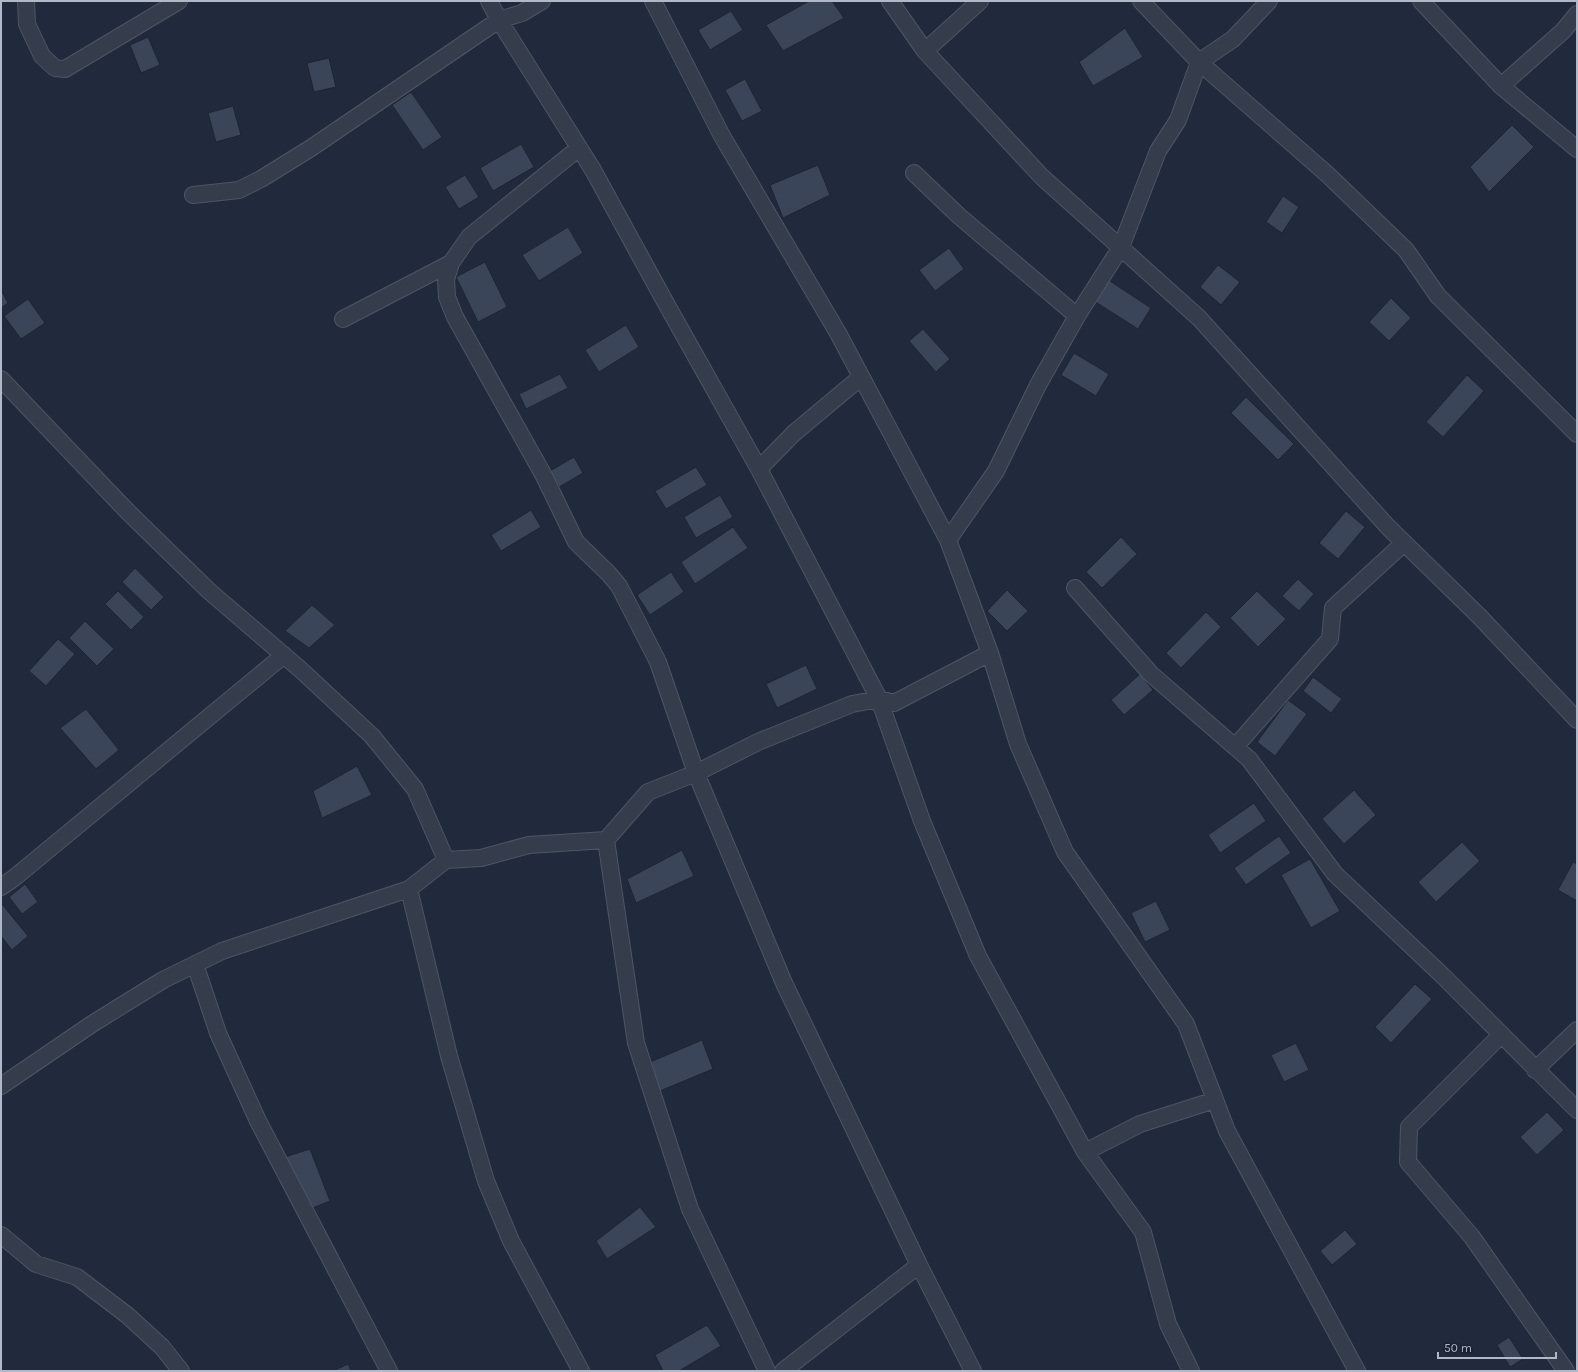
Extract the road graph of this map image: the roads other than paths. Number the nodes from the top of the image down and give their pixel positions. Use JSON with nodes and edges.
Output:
{"nodes":[{"id":1,"x":26,"y":1,"type":"edge"},
{"id":2,"x":179,"y":1,"type":"edge"},
{"id":3,"x":489,"y":1,"type":"edge"},
{"id":4,"x":542,"y":1,"type":"edge"},
{"id":5,"x":653,"y":1,"type":"edge"},
{"id":6,"x":890,"y":1,"type":"edge"},
{"id":7,"x":980,"y":1,"type":"edge"},
{"id":8,"x":1141,"y":1,"type":"edge"},
{"id":9,"x":1269,"y":1,"type":"edge"},
{"id":10,"x":1420,"y":1,"type":"edge"},
{"id":11,"x":1577,"y":14,"type":"edge"},
{"id":12,"x":499,"y":20,"type":"junction"},
{"id":13,"x":925,"y":51,"type":"junction"},
{"id":14,"x":1199,"y":62,"type":"junction"},
{"id":15,"x":1501,"y":86,"type":"junction"},
{"id":16,"x":580,"y":148,"type":"junction"},
{"id":17,"x":1577,"y":149,"type":"edge"},
{"id":18,"x":914,"y":172,"type":"dead end"},
{"id":19,"x":192,"y":195,"type":"dead end"},
{"id":20,"x":1121,"y":248,"type":"junction"},
{"id":21,"x":451,"y":262,"type":"junction"},
{"id":22,"x":1078,"y":316,"type":"junction"},
{"id":23,"x":343,"y":319,"type":"dead end"},
{"id":24,"x":861,"y":377,"type":"junction"},
{"id":25,"x":1,"y":379,"type":"edge"},
{"id":26,"x":1577,"y":434,"type":"edge"},
{"id":27,"x":758,"y":468,"type":"junction"},
{"id":28,"x":948,"y":540,"type":"junction"},
{"id":29,"x":1404,"y":543,"type":"junction"},
{"id":30,"x":1076,"y":588,"type":"dead end"},
{"id":31,"x":990,"y":653,"type":"junction"},
{"id":32,"x":284,"y":655,"type":"junction"},
{"id":33,"x":878,"y":699,"type":"junction"},
{"id":34,"x":1577,"y":720,"type":"edge"},
{"id":35,"x":1235,"y":747,"type":"junction"},
{"id":36,"x":696,"y":773,"type":"junction"},
{"id":37,"x":606,"y":840,"type":"junction"},
{"id":38,"x":446,"y":860,"type":"junction"},
{"id":39,"x":1,"y":887,"type":"edge"},
{"id":40,"x":409,"y":889,"type":"junction"},
{"id":41,"x":195,"y":964,"type":"junction"},
{"id":42,"x":1577,"y":1030,"type":"edge"},
{"id":43,"x":1501,"y":1035,"type":"junction"},
{"id":44,"x":1535,"y":1070,"type":"junction"},
{"id":45,"x":1,"y":1086,"type":"edge"},
{"id":46,"x":1215,"y":1100,"type":"junction"},
{"id":47,"x":1577,"y":1110,"type":"edge"},
{"id":48,"x":1085,"y":1152,"type":"junction"},
{"id":49,"x":1,"y":1235,"type":"edge"},
{"id":50,"x":919,"y":1265,"type":"junction"},
{"id":51,"x":182,"y":1371,"type":"edge"},
{"id":52,"x":389,"y":1371,"type":"edge"},
{"id":53,"x":581,"y":1371,"type":"edge"},
{"id":54,"x":767,"y":1371,"type":"edge"},
{"id":55,"x":783,"y":1371,"type":"edge"},
{"id":56,"x":973,"y":1371,"type":"edge"},
{"id":57,"x":1191,"y":1371,"type":"edge"},
{"id":58,"x":1357,"y":1371,"type":"edge"},
{"id":59,"x":1566,"y":1371,"type":"edge"}],
"edges":[{"from":1,"to":2,"type":"street"},
{"from":3,"to":12,"type":"street"},
{"from":4,"to":12,"type":"street"},
{"from":5,"to":24,"type":"street"},
{"from":6,"to":13,"type":"street"},
{"from":7,"to":13,"type":"street"},
{"from":8,"to":14,"type":"street"},
{"from":9,"to":14,"type":"street"},
{"from":10,"to":15,"type":"street"},
{"from":11,"to":15,"type":"street"},
{"from":12,"to":16,"type":"street"},
{"from":12,"to":19,"type":"street"},
{"from":13,"to":20,"type":"street"},
{"from":14,"to":20,"type":"street"},
{"from":14,"to":26,"type":"street"},
{"from":15,"to":17,"type":"street"},
{"from":16,"to":21,"type":"street"},
{"from":16,"to":27,"type":"street"},
{"from":18,"to":22,"type":"street"},
{"from":20,"to":22,"type":"street"},
{"from":20,"to":29,"type":"street"},
{"from":21,"to":23,"type":"street"},
{"from":21,"to":36,"type":"street"},
{"from":22,"to":28,"type":"street"},
{"from":24,"to":27,"type":"street"},
{"from":24,"to":28,"type":"street"},
{"from":25,"to":32,"type":"street"},
{"from":27,"to":33,"type":"street"},
{"from":28,"to":31,"type":"street"},
{"from":29,"to":34,"type":"street"},
{"from":29,"to":35,"type":"street"},
{"from":30,"to":35,"type":"street"},
{"from":31,"to":33,"type":"street"},
{"from":31,"to":46,"type":"street"},
{"from":32,"to":38,"type":"street"},
{"from":32,"to":39,"type":"street"},
{"from":33,"to":36,"type":"street"},
{"from":33,"to":48,"type":"street"},
{"from":35,"to":43,"type":"street"},
{"from":36,"to":37,"type":"street"},
{"from":36,"to":50,"type":"street"},
{"from":37,"to":38,"type":"street"},
{"from":37,"to":54,"type":"street"},
{"from":38,"to":40,"type":"street"},
{"from":40,"to":41,"type":"street"},
{"from":40,"to":53,"type":"street"},
{"from":41,"to":45,"type":"street"},
{"from":41,"to":52,"type":"street"},
{"from":42,"to":44,"type":"street"},
{"from":43,"to":44,"type":"street"},
{"from":43,"to":59,"type":"street"},
{"from":44,"to":47,"type":"street"},
{"from":46,"to":48,"type":"street"},
{"from":46,"to":58,"type":"street"},
{"from":48,"to":57,"type":"street"},
{"from":49,"to":51,"type":"street"},
{"from":50,"to":55,"type":"street"},
{"from":50,"to":56,"type":"street"}]}
